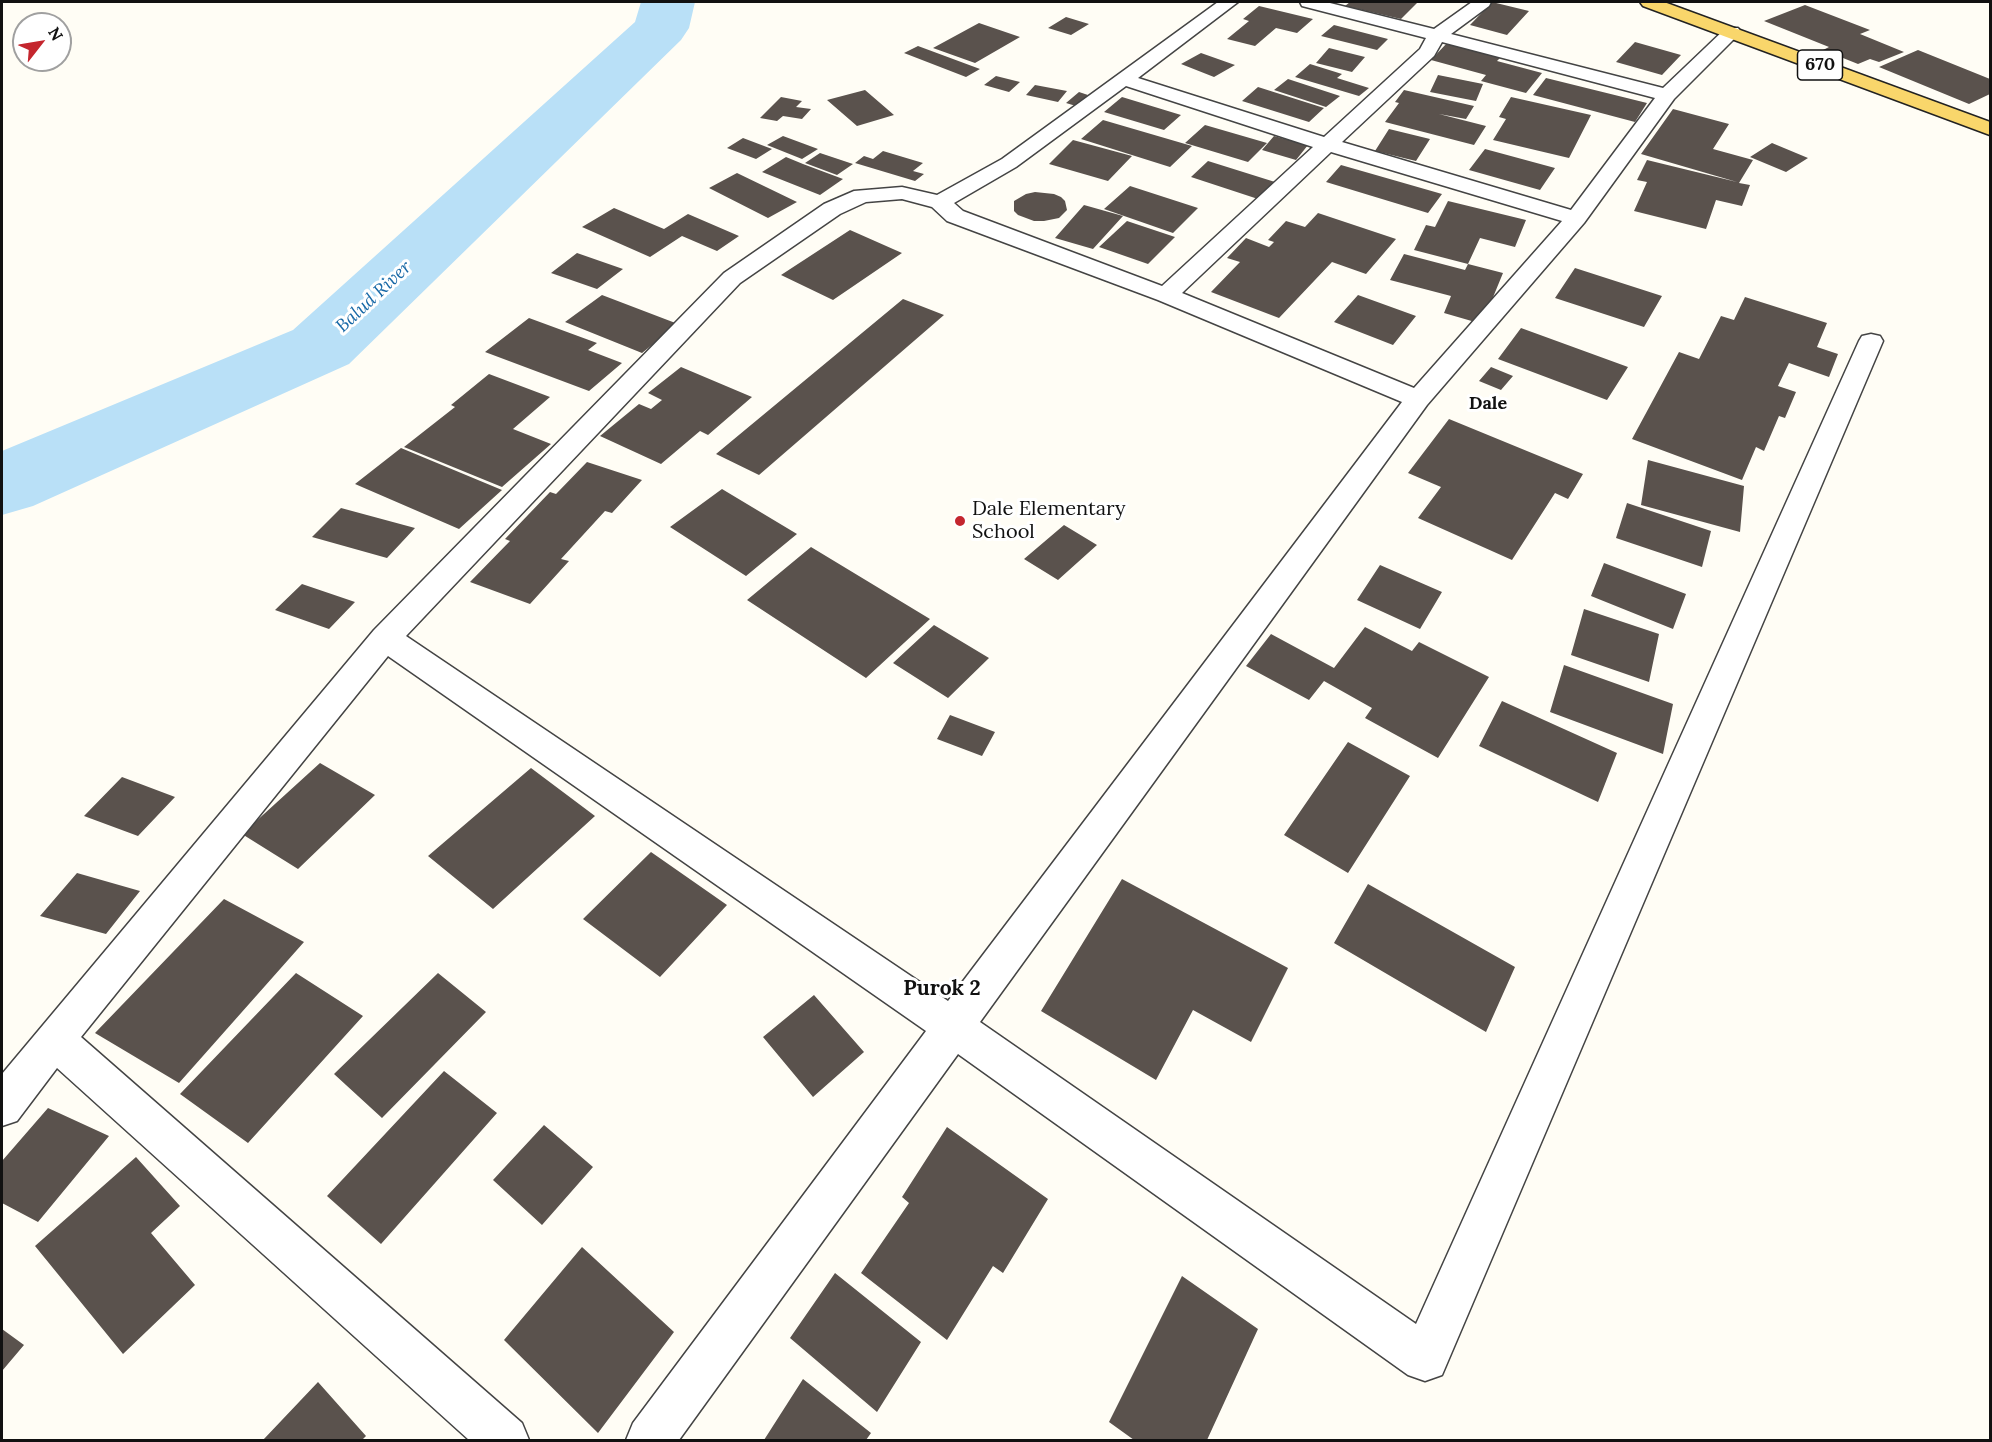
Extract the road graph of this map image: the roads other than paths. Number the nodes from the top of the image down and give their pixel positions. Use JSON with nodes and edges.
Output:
{"nodes":[{"id":1,"x":1229,"y":2,"type":"edge"},
{"id":2,"x":1308,"y":2,"type":"edge"},
{"id":3,"x":1483,"y":2,"type":"edge"},
{"id":4,"x":1649,"y":2,"type":"edge"},
{"id":5,"x":1732,"y":32,"type":"junction"},
{"id":6,"x":1436,"y":36,"type":"junction"},
{"id":7,"x":1122,"y":79,"type":"junction"},
{"id":8,"x":1667,"y":95,"type":"junction"},
{"id":9,"x":1990,"y":129,"type":"edge"},
{"id":10,"x":1329,"y":145,"type":"junction"},
{"id":11,"x":940,"y":202,"type":"junction"},
{"id":12,"x":1576,"y":218,"type":"junction"},
{"id":13,"x":1166,"y":295,"type":"junction"},
{"id":14,"x":1871,"y":341,"type":"dead end"},
{"id":15,"x":1418,"y":399,"type":"junction"},
{"id":16,"x":385,"y":638,"type":"junction"},
{"id":17,"x":953,"y":1027,"type":"junction"},
{"id":18,"x":54,"y":1039,"type":"junction"},
{"id":19,"x":2,"y":1106,"type":"edge"},
{"id":20,"x":505,"y":1440,"type":"edge"},
{"id":21,"x":650,"y":1440,"type":"edge"}],
"edges":[{"from":1,"to":7,"type":"street"},
{"from":2,"to":6,"type":"street"},
{"from":3,"to":6,"type":"street"},
{"from":4,"to":5,"type":"main road","number":"670"},
{"from":5,"to":8,"type":"street"},
{"from":5,"to":9,"type":"main road","number":"670"},
{"from":6,"to":8,"type":"street"},
{"from":6,"to":10,"type":"street"},
{"from":7,"to":10,"type":"street"},
{"from":7,"to":11,"type":"street"},
{"from":8,"to":12,"type":"street"},
{"from":10,"to":12,"type":"street"},
{"from":10,"to":13,"type":"street"},
{"from":11,"to":13,"type":"street"},
{"from":11,"to":16,"type":"street"},
{"from":12,"to":15,"type":"street"},
{"from":13,"to":15,"type":"street"},
{"from":14,"to":17,"type":"street"},
{"from":15,"to":17,"type":"street"},
{"from":16,"to":17,"type":"street"},
{"from":16,"to":18,"type":"street"},
{"from":17,"to":21,"type":"street"},
{"from":18,"to":19,"type":"street"},
{"from":18,"to":20,"type":"street"}]}
